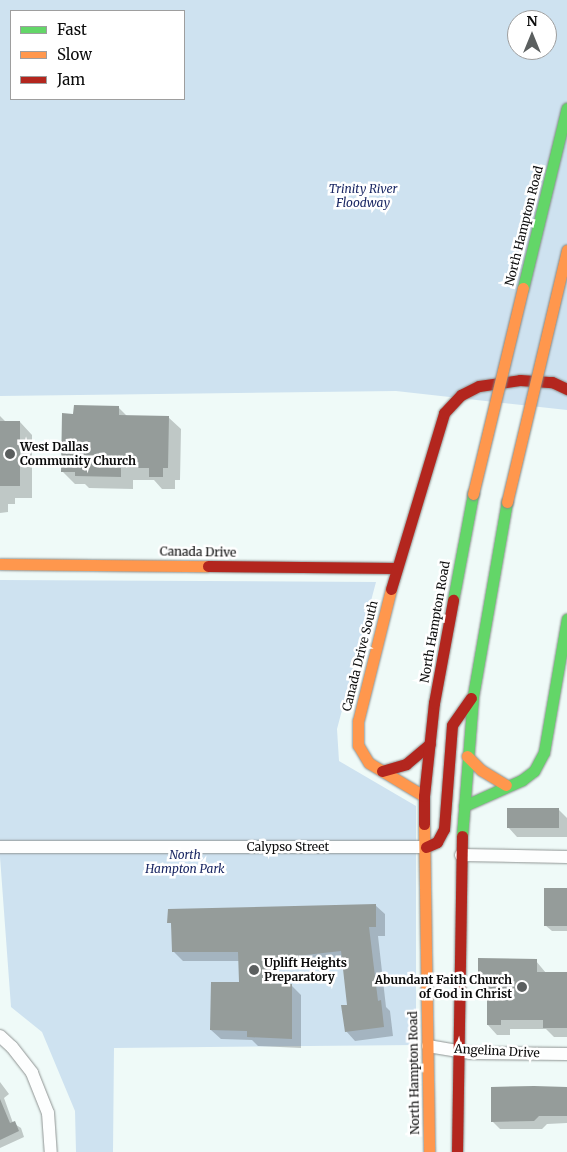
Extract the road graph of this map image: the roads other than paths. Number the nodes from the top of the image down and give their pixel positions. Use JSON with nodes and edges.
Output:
{"nodes":[{"id":1,"x":567,"y":108,"type":"edge"},
{"id":2,"x":567,"y":250,"type":"edge"},
{"id":3,"x":567,"y":389,"type":"edge"},
{"id":4,"x":0,"y":564,"type":"edge"},
{"id":5,"x":396,"y":568,"type":"junction"},
{"id":6,"x":567,"y":619,"type":"edge"},
{"id":7,"x":473,"y":696,"type":"junction"},
{"id":8,"x":430,"y":744,"type":"junction"},
{"id":9,"x":467,"y":756,"type":"junction"},
{"id":10,"x":382,"y":771,"type":"junction"},
{"id":11,"x":506,"y":785,"type":"junction"},
{"id":12,"x":424,"y":796,"type":"junction"},
{"id":13,"x":464,"y":806,"type":"junction"},
{"id":14,"x":0,"y":847,"type":"edge"},
{"id":15,"x":426,"y":848,"type":"junction"},
{"id":16,"x":461,"y":855,"type":"junction"},
{"id":17,"x":567,"y":857,"type":"edge"},
{"id":18,"x":0,"y":1036,"type":"edge"},
{"id":19,"x":428,"y":1046,"type":"junction"},
{"id":20,"x":457,"y":1050,"type":"junction"},
{"id":21,"x":567,"y":1054,"type":"edge"},
{"id":22,"x":51,"y":1152,"type":"edge"},
{"id":23,"x":429,"y":1152,"type":"edge"},
{"id":24,"x":457,"y":1152,"type":"edge"}],
"edges":[{"from":1,"to":8,"type":"main road","name":"North Hampton Road","bridge":true},
{"from":2,"to":7,"type":"main road","bridge":true},
{"from":3,"to":5,"type":"main road","name":"Canada Drive South"},
{"from":4,"to":5,"type":"main road","name":"Canada Drive"},
{"from":5,"to":10,"type":"main road","name":"Canada Drive South"},
{"from":6,"to":11,"type":"main road"},
{"from":7,"to":9,"type":"main road"},
{"from":7,"to":15,"type":"main road"},
{"from":8,"to":10,"type":"main road"},
{"from":8,"to":12,"type":"main road","name":"North Hampton Road"},
{"from":9,"to":11,"type":"main road"},
{"from":9,"to":13,"type":"main road"},
{"from":10,"to":12,"type":"main road","name":"Canada Drive South"},
{"from":11,"to":13,"type":"main road"},
{"from":12,"to":15,"type":"main road","name":"North Hampton Road"},
{"from":13,"to":16,"type":"main road"},
{"from":14,"to":15,"type":"street","name":"Calypso Street"},
{"from":15,"to":19,"type":"main road","name":"North Hampton Road"},
{"from":16,"to":17,"type":"street"},
{"from":16,"to":20,"type":"main road"},
{"from":18,"to":22,"type":"street"},
{"from":19,"to":20,"type":"street","name":"Angelina Drive"},
{"from":19,"to":23,"type":"main road","name":"North Hampton Road"},
{"from":20,"to":21,"type":"street","name":"Angelina Drive"},
{"from":20,"to":24,"type":"main road"}]}
